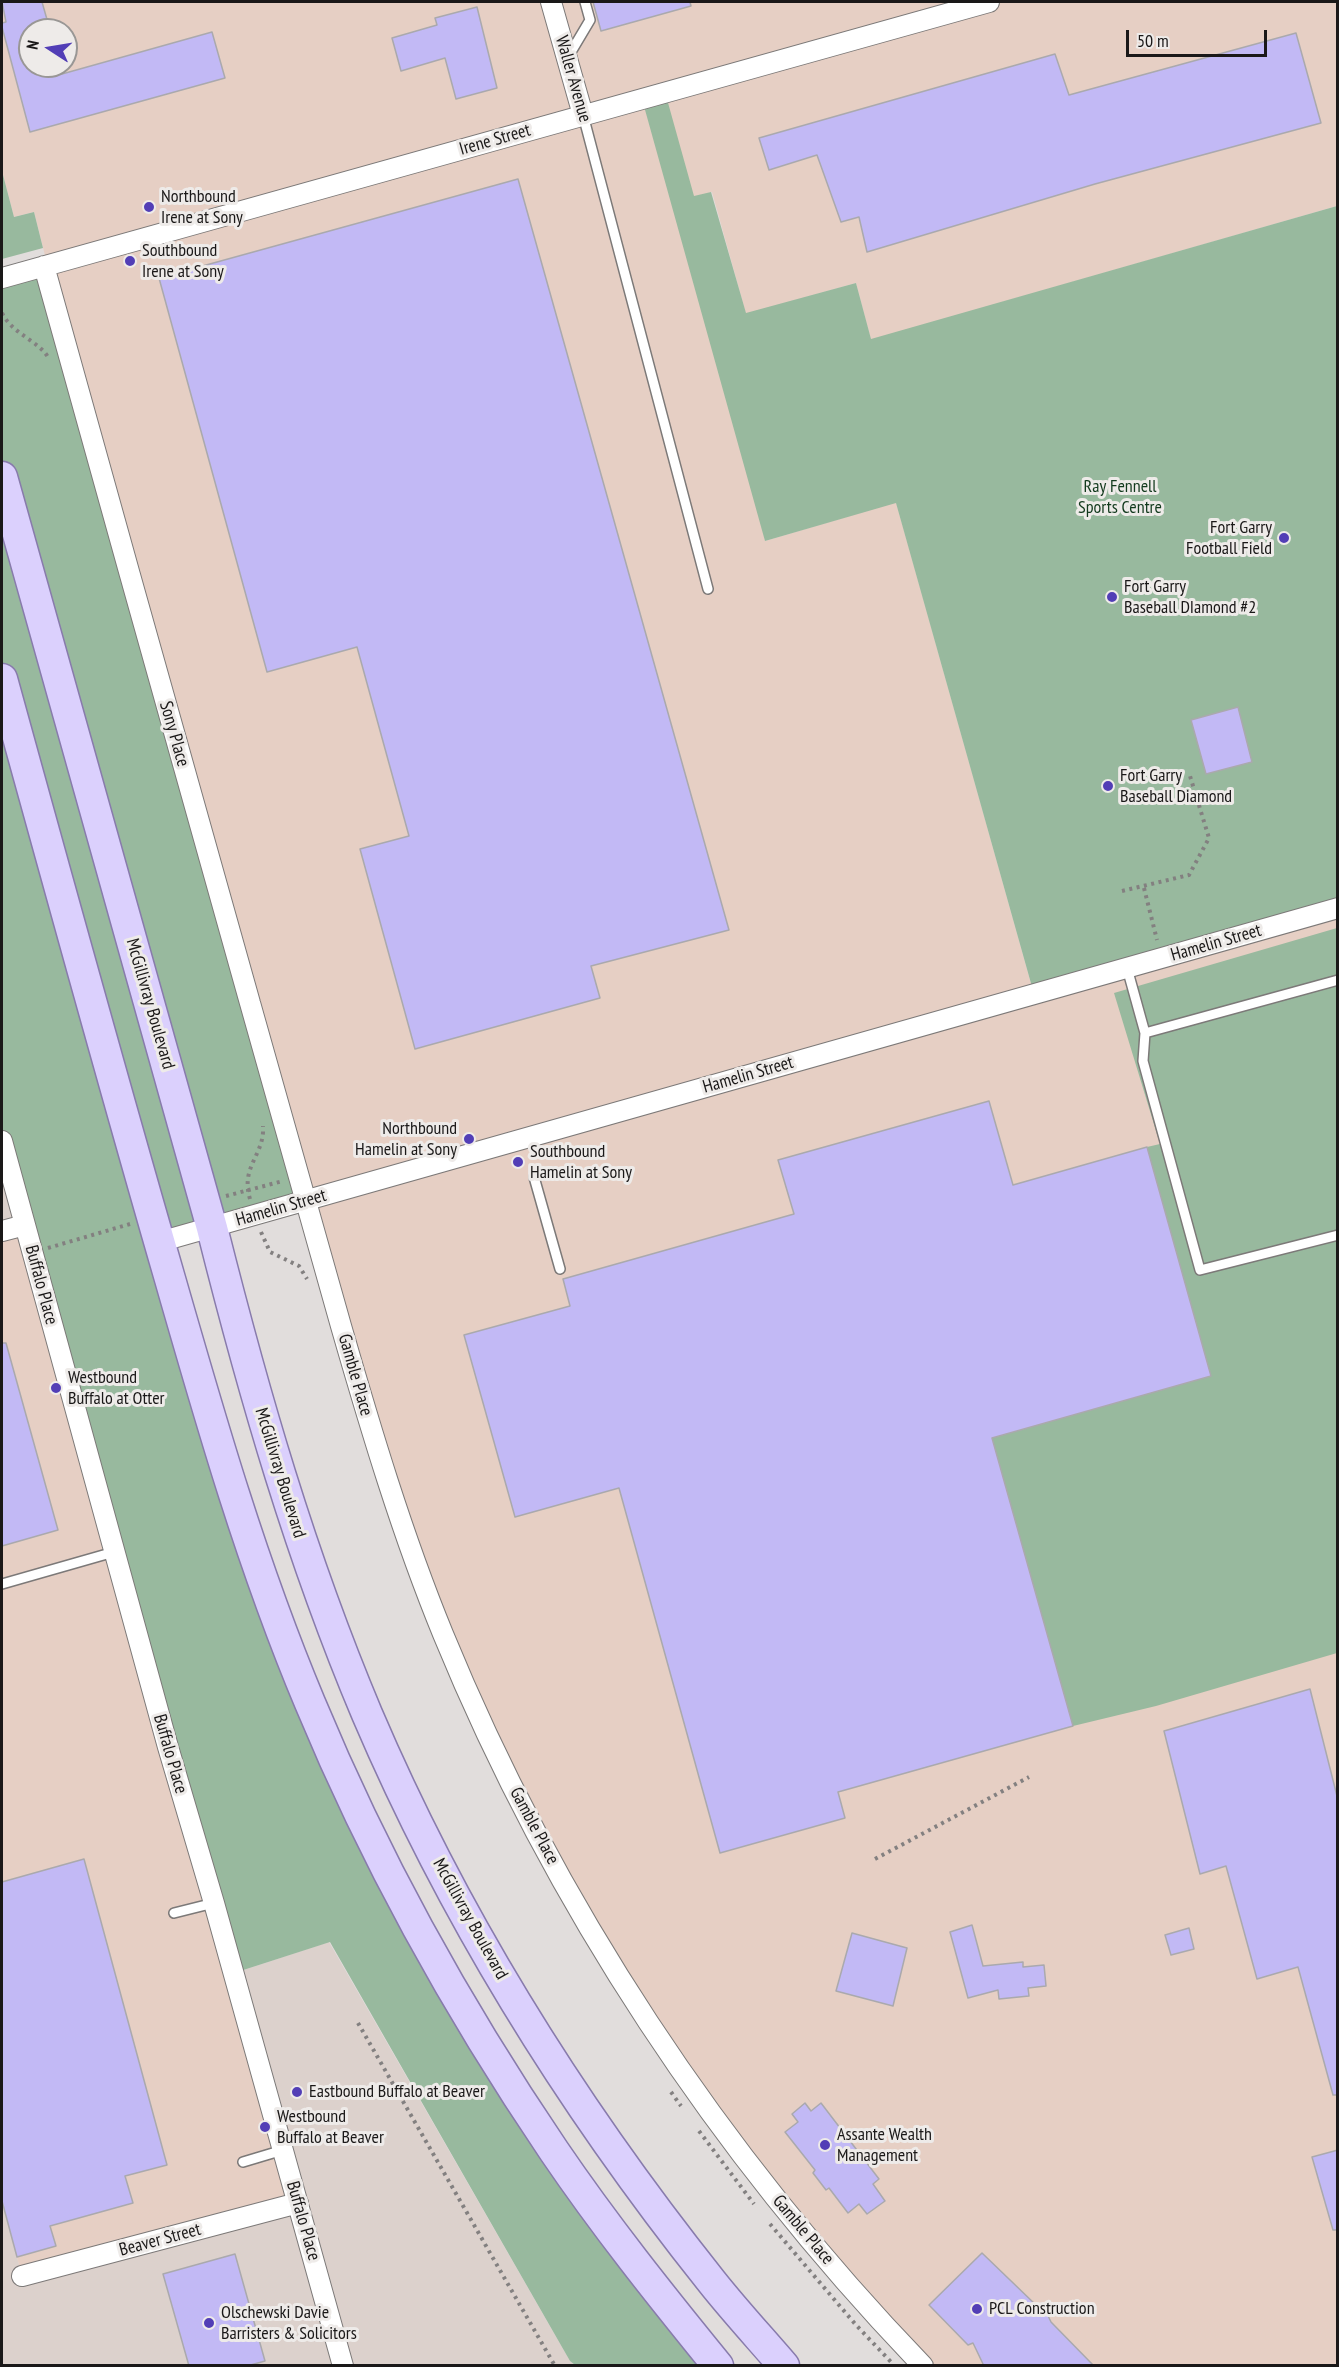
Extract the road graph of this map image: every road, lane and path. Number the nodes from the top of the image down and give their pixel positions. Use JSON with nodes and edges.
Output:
{"nodes":[{"id":1,"x":551,"y":2,"type":"edge"},
{"id":2,"x":585,"y":2,"type":"edge"},
{"id":3,"x":988,"y":2,"type":"edge"},
{"id":4,"x":567,"y":59,"type":"junction"},
{"id":5,"x":583,"y":115,"type":"junction"},
{"id":6,"x":44,"y":266,"type":"junction"},
{"id":7,"x":2,"y":278,"type":"edge"},
{"id":8,"x":2,"y":313,"type":"edge"},
{"id":9,"x":51,"y":367,"type":"dead end"},
{"id":10,"x":2,"y":477,"type":"edge"},
{"id":11,"x":708,"y":589,"type":"dead end"},
{"id":12,"x":2,"y":679,"type":"edge"},
{"id":13,"x":1190,"y":776,"type":"dead end"},
{"id":14,"x":1143,"y":888,"type":"junction"},
{"id":15,"x":1122,"y":891,"type":"dead end"},
{"id":16,"x":1337,"y":913,"type":"edge"},
{"id":17,"x":1162,"y":958,"type":"junction"},
{"id":18,"x":1127,"y":968,"type":"junction"},
{"id":19,"x":1338,"y":981,"type":"edge"},
{"id":20,"x":1145,"y":1033,"type":"junction"},
{"id":21,"x":260,"y":1116,"type":"dead end"},
{"id":22,"x":2,"y":1141,"type":"edge"},
{"id":23,"x":298,"y":1176,"type":"junction"},
{"id":24,"x":534,"y":1177,"type":"dead end"},
{"id":25,"x":248,"y":1191,"type":"junction"},
{"id":26,"x":225,"y":1196,"type":"dead end"},
{"id":27,"x":305,"y":1201,"type":"junction"},
{"id":28,"x":133,"y":1223,"type":"dead end"},
{"id":29,"x":25,"y":1225,"type":"junction"},
{"id":30,"x":212,"y":1228,"type":"junction"},
{"id":31,"x":2,"y":1232,"type":"edge"},
{"id":32,"x":1338,"y":1235,"type":"edge"},
{"id":33,"x":159,"y":1242,"type":"junction"},
{"id":34,"x":33,"y":1252,"type":"junction"},
{"id":35,"x":560,"y":1269,"type":"dead end"},
{"id":36,"x":114,"y":1552,"type":"junction"},
{"id":37,"x":2,"y":1584,"type":"edge"},
{"id":38,"x":1029,"y":1777,"type":"dead end"},
{"id":39,"x":875,"y":1859,"type":"dead end"},
{"id":40,"x":214,"y":1903,"type":"junction"},
{"id":41,"x":174,"y":1913,"type":"dead end"},
{"id":42,"x":358,"y":2022,"type":"dead end"},
{"id":43,"x":283,"y":2150,"type":"junction"},
{"id":44,"x":243,"y":2162,"type":"dead end"},
{"id":45,"x":298,"y":2203,"type":"junction"},
{"id":46,"x":22,"y":2276,"type":"dead end"},
{"id":47,"x":343,"y":2366,"type":"edge"},
{"id":48,"x":555,"y":2366,"type":"edge"},
{"id":49,"x":718,"y":2366,"type":"edge"},
{"id":50,"x":784,"y":2366,"type":"edge"},
{"id":51,"x":923,"y":2366,"type":"edge"}],
"edges":[{"from":1,"to":4,"type":"street","name":"Waller Avenue"},
{"from":2,"to":4,"type":"lane"},
{"from":3,"to":5,"type":"street","name":"Irene Street"},
{"from":4,"to":5,"type":"street","name":"Waller Avenue"},
{"from":5,"to":6,"type":"street","name":"Irene Street"},
{"from":5,"to":11,"type":"lane","name":"Waller Avenue"},
{"from":6,"to":7,"type":"street","name":"Irene Street"},
{"from":6,"to":23,"type":"street","name":"Sony Place"},
{"from":8,"to":9,"type":"path"},
{"from":10,"to":30,"type":"main road","name":"McGillivray Boulevard"},
{"from":12,"to":33,"type":"main road"},
{"from":13,"to":14,"type":"path"},
{"from":14,"to":15,"type":"path"},
{"from":14,"to":17,"type":"path"},
{"from":16,"to":17,"type":"street","name":"Hamelin Street"},
{"from":17,"to":18,"type":"street","name":"Hamelin Street"},
{"from":18,"to":20,"type":"lane"},
{"from":18,"to":27,"type":"street","name":"Hamelin Street"},
{"from":19,"to":20,"type":"lane"},
{"from":20,"to":32,"type":"lane"},
{"from":21,"to":25,"type":"path"},
{"from":22,"to":29,"type":"street","name":"Buffalo Place"},
{"from":23,"to":25,"type":"path"},
{"from":23,"to":27,"type":"street","name":"Sony Place"},
{"from":24,"to":35,"type":"lane"},
{"from":25,"to":26,"type":"path"},
{"from":27,"to":30,"type":"street","name":"Hamelin Street"},
{"from":27,"to":51,"type":"street","name":"Gamble Place"},
{"from":28,"to":34,"type":"path"},
{"from":29,"to":31,"type":"street"},
{"from":29,"to":34,"type":"street","name":"Buffalo Place"},
{"from":30,"to":33,"type":"street","name":"Hamelin Street"},
{"from":30,"to":50,"type":"main road","name":"McGillivray Boulevard"},
{"from":33,"to":49,"type":"main road"},
{"from":34,"to":36,"type":"street","name":"Buffalo Place"},
{"from":36,"to":37,"type":"lane"},
{"from":36,"to":40,"type":"street","name":"Buffalo Place"},
{"from":38,"to":39,"type":"path"},
{"from":40,"to":41,"type":"lane"},
{"from":40,"to":43,"type":"street","name":"Buffalo Place"},
{"from":42,"to":48,"type":"path"},
{"from":43,"to":44,"type":"lane"},
{"from":43,"to":45,"type":"street","name":"Buffalo Place"},
{"from":45,"to":46,"type":"street","name":"Beaver Street"},
{"from":45,"to":47,"type":"street","name":"Buffalo Place"}]}
